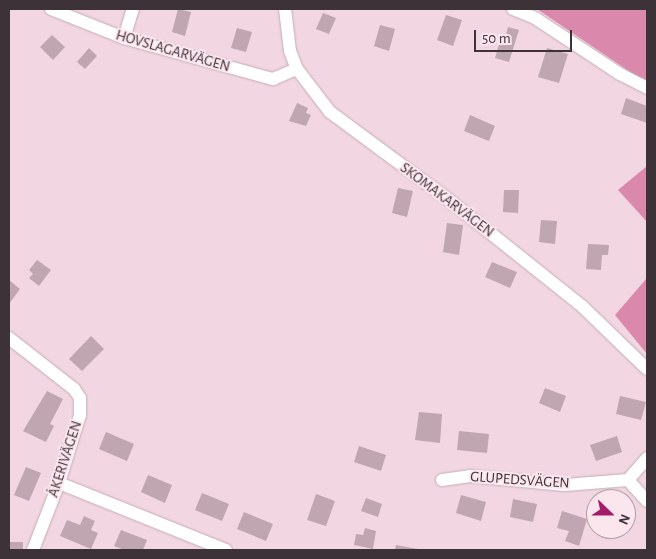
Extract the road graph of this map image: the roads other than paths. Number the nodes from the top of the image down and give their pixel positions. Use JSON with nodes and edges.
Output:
{"nodes":[{"id":1,"x":51,"y":9,"type":"edge"},
{"id":2,"x":133,"y":9,"type":"edge"},
{"id":3,"x":285,"y":9,"type":"edge"},
{"id":4,"x":513,"y":9,"type":"edge"},
{"id":5,"x":124,"y":38,"type":"junction"},
{"id":6,"x":297,"y":69,"type":"junction"},
{"id":7,"x":647,"y":88,"type":"edge"},
{"id":8,"x":9,"y":338,"type":"edge"},
{"id":9,"x":647,"y":369,"type":"edge"},
{"id":10,"x":647,"y":458,"type":"edge"},
{"id":11,"x":442,"y":480,"type":"dead end"},
{"id":12,"x":628,"y":480,"type":"junction"},
{"id":13,"x":59,"y":483,"type":"junction"},
{"id":14,"x":647,"y":501,"type":"edge"},
{"id":15,"x":33,"y":550,"type":"edge"},
{"id":16,"x":226,"y":550,"type":"edge"}],
"edges":[{"from":1,"to":5,"type":"street","name":"HOVSLAGARVÄGEN"},
{"from":2,"to":5,"type":"street"},
{"from":3,"to":6,"type":"street","name":"SKOMAKARVÄGEN"},
{"from":4,"to":7,"type":"street"},
{"from":5,"to":6,"type":"street","name":"HOVSLAGARVÄGEN"},
{"from":6,"to":9,"type":"street","name":"SKOMAKARVÄGEN"},
{"from":8,"to":13,"type":"street","name":"ÅKERIVÄGEN"},
{"from":10,"to":12,"type":"street"},
{"from":11,"to":12,"type":"street","name":"GLUPEDSVÄGEN"},
{"from":12,"to":14,"type":"street"},
{"from":13,"to":15,"type":"street","name":"ÅKERIVÄGEN"},
{"from":13,"to":16,"type":"street"}]}
